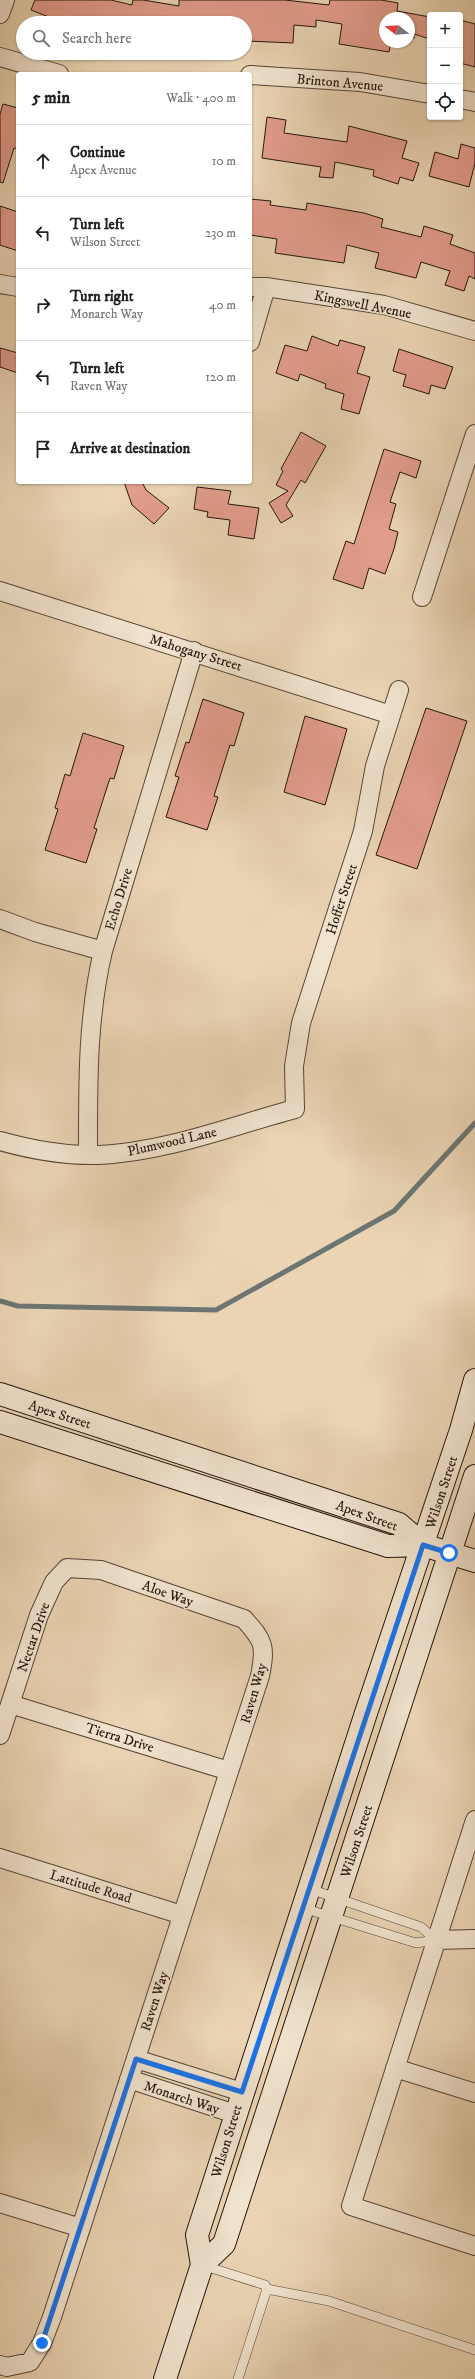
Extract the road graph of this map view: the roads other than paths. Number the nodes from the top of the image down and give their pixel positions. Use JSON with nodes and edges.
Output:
{"nodes":[{"id":1,"x":4,"y":0,"type":"edge"},
{"id":2,"x":0,"y":14,"type":"edge"},
{"id":3,"x":0,"y":58,"type":"edge"},
{"id":4,"x":52,"y":72,"type":"edge"},
{"id":5,"x":252,"y":75,"type":"edge"},
{"id":6,"x":427,"y":93,"type":"edge"},
{"id":7,"x":463,"y":100,"type":"edge"},
{"id":8,"x":475,"y":102,"type":"edge"},
{"id":9,"x":0,"y":284,"type":"edge"},
{"id":10,"x":16,"y":287,"type":"edge"},
{"id":11,"x":258,"y":287,"type":"edge"},
{"id":12,"x":252,"y":328,"type":"edge"},
{"id":13,"x":475,"y":331,"type":"edge"},
{"id":14,"x":475,"y":434,"type":"edge"},
{"id":15,"x":0,"y":591,"type":"edge"},
{"id":16,"x":422,"y":597,"type":"dead end"},
{"id":17,"x":194,"y":651,"type":"junction"},
{"id":18,"x":399,"y":690,"type":"dead end"},
{"id":19,"x":391,"y":715,"type":"junction"},
{"id":20,"x":0,"y":919,"type":"edge"},
{"id":21,"x":103,"y":951,"type":"junction"},
{"id":22,"x":295,"y":1109,"type":"joint"},
{"id":23,"x":0,"y":1141,"type":"edge"},
{"id":24,"x":88,"y":1155,"type":"junction"},
{"id":25,"x":475,"y":1380,"type":"edge"},
{"id":26,"x":0,"y":1394,"type":"edge"},
{"id":27,"x":0,"y":1422,"type":"edge"},
{"id":28,"x":475,"y":1476,"type":"edge"},
{"id":29,"x":423,"y":1545,"type":"junction"},
{"id":30,"x":449,"y":1553,"type":"junction"},
{"id":31,"x":475,"y":1561,"type":"edge"},
{"id":32,"x":67,"y":1568,"type":"joint"},
{"id":33,"x":260,"y":1636,"type":"joint"},
{"id":34,"x":10,"y":1704,"type":"junction"},
{"id":35,"x":0,"y":1735,"type":"edge"},
{"id":36,"x":229,"y":1771,"type":"junction"},
{"id":37,"x":475,"y":1820,"type":"edge"},
{"id":38,"x":0,"y":1858,"type":"edge"},
{"id":39,"x":306,"y":1898,"type":"junction"},
{"id":40,"x":335,"y":1907,"type":"junction"},
{"id":41,"x":182,"y":1915,"type":"junction"},
{"id":42,"x":475,"y":1939,"type":"edge"},
{"id":43,"x":436,"y":1940,"type":"junction"},
{"id":44,"x":136,"y":2059,"type":"junction"},
{"id":45,"x":395,"y":2068,"type":"junction"},
{"id":46,"x":129,"y":2079,"type":"junction"},
{"id":47,"x":242,"y":2092,"type":"junction"},
{"id":48,"x":475,"y":2093,"type":"edge"},
{"id":49,"x":234,"y":2114,"type":"junction"},
{"id":50,"x":0,"y":2203,"type":"edge"},
{"id":51,"x":81,"y":2228,"type":"junction"},
{"id":52,"x":475,"y":2246,"type":"edge"},
{"id":53,"x":202,"y":2265,"type":"junction"},
{"id":54,"x":267,"y":2289,"type":"junction"},
{"id":55,"x":475,"y":2350,"type":"edge"},
{"id":56,"x":0,"y":2364,"type":"edge"},
{"id":57,"x":165,"y":2379,"type":"edge"},
{"id":58,"x":238,"y":2379,"type":"edge"}],
"edges":[{"from":1,"to":2,"type":"street"},
{"from":3,"to":4,"type":"street"},
{"from":5,"to":6,"type":"street","name":"Brinton Avenue"},
{"from":7,"to":8,"type":"street"},
{"from":9,"to":10,"type":"street"},
{"from":11,"to":12,"type":"street"},
{"from":11,"to":13,"type":"street","name":"Kingswell Avenue"},
{"from":14,"to":16,"type":"street"},
{"from":15,"to":17,"type":"street","name":"Mahogany Street"},
{"from":17,"to":19,"type":"street","name":"Mahogany Street"},
{"from":17,"to":21,"type":"street","name":"Echo Drive"},
{"from":18,"to":19,"type":"street","name":"Hoffer Street"},
{"from":19,"to":22,"type":"street","name":"Hoffer Street"},
{"from":20,"to":21,"type":"street"},
{"from":21,"to":24,"type":"street","name":"Echo Drive"},
{"from":22,"to":24,"type":"street","name":"Plumwood Lane"},
{"from":23,"to":24,"type":"street","name":"Plumwood Lane"},
{"from":25,"to":29,"type":"street","name":"Wilson Street"},
{"from":26,"to":29,"type":"street","name":"Apex Street"},
{"from":27,"to":29,"type":"street","name":"Apex Street"},
{"from":28,"to":30,"type":"street","name":"Wilson Street"},
{"from":29,"to":30,"type":"street"},
{"from":29,"to":39,"type":"street","name":"Wilson Street"},
{"from":30,"to":31,"type":"street"},
{"from":30,"to":40,"type":"street","name":"Wilson Street"},
{"from":32,"to":33,"type":"street","name":"Aloe Way"},
{"from":32,"to":34,"type":"street","name":"Nectar Drive"},
{"from":33,"to":36,"type":"street","name":"Raven Way"},
{"from":34,"to":35,"type":"street","name":"Nectar Drive"},
{"from":34,"to":36,"type":"street","name":"Tierra Drive"},
{"from":36,"to":41,"type":"street","name":"Raven Way"},
{"from":37,"to":43,"type":"street"},
{"from":38,"to":41,"type":"street","name":"Lattitude Road"},
{"from":39,"to":40,"type":"lane"},
{"from":39,"to":40,"type":"lane"},
{"from":39,"to":47,"type":"street","name":"Wilson Street"},
{"from":40,"to":43,"type":"lane"},
{"from":40,"to":43,"type":"lane"},
{"from":40,"to":53,"type":"street","name":"Wilson Street"},
{"from":41,"to":44,"type":"street","name":"Raven Way"},
{"from":42,"to":43,"type":"street"},
{"from":43,"to":45,"type":"street"},
{"from":44,"to":46,"type":"street","name":"Raven Way"},
{"from":44,"to":47,"type":"street","name":"Monarch Way"},
{"from":45,"to":48,"type":"street"},
{"from":45,"to":52,"type":"street"},
{"from":46,"to":49,"type":"street","name":"Monarch Way"},
{"from":46,"to":51,"type":"street","name":"Raven Way"},
{"from":47,"to":49,"type":"street","name":"Wilson Street"},
{"from":49,"to":53,"type":"street","name":"Wilson Street"},
{"from":50,"to":51,"type":"street"},
{"from":51,"to":56,"type":"street","name":"Raven Way"},
{"from":53,"to":54,"type":"lane"},
{"from":53,"to":57,"type":"street","name":"Wilson Street"},
{"from":54,"to":55,"type":"lane"},
{"from":54,"to":58,"type":"lane"}]}
